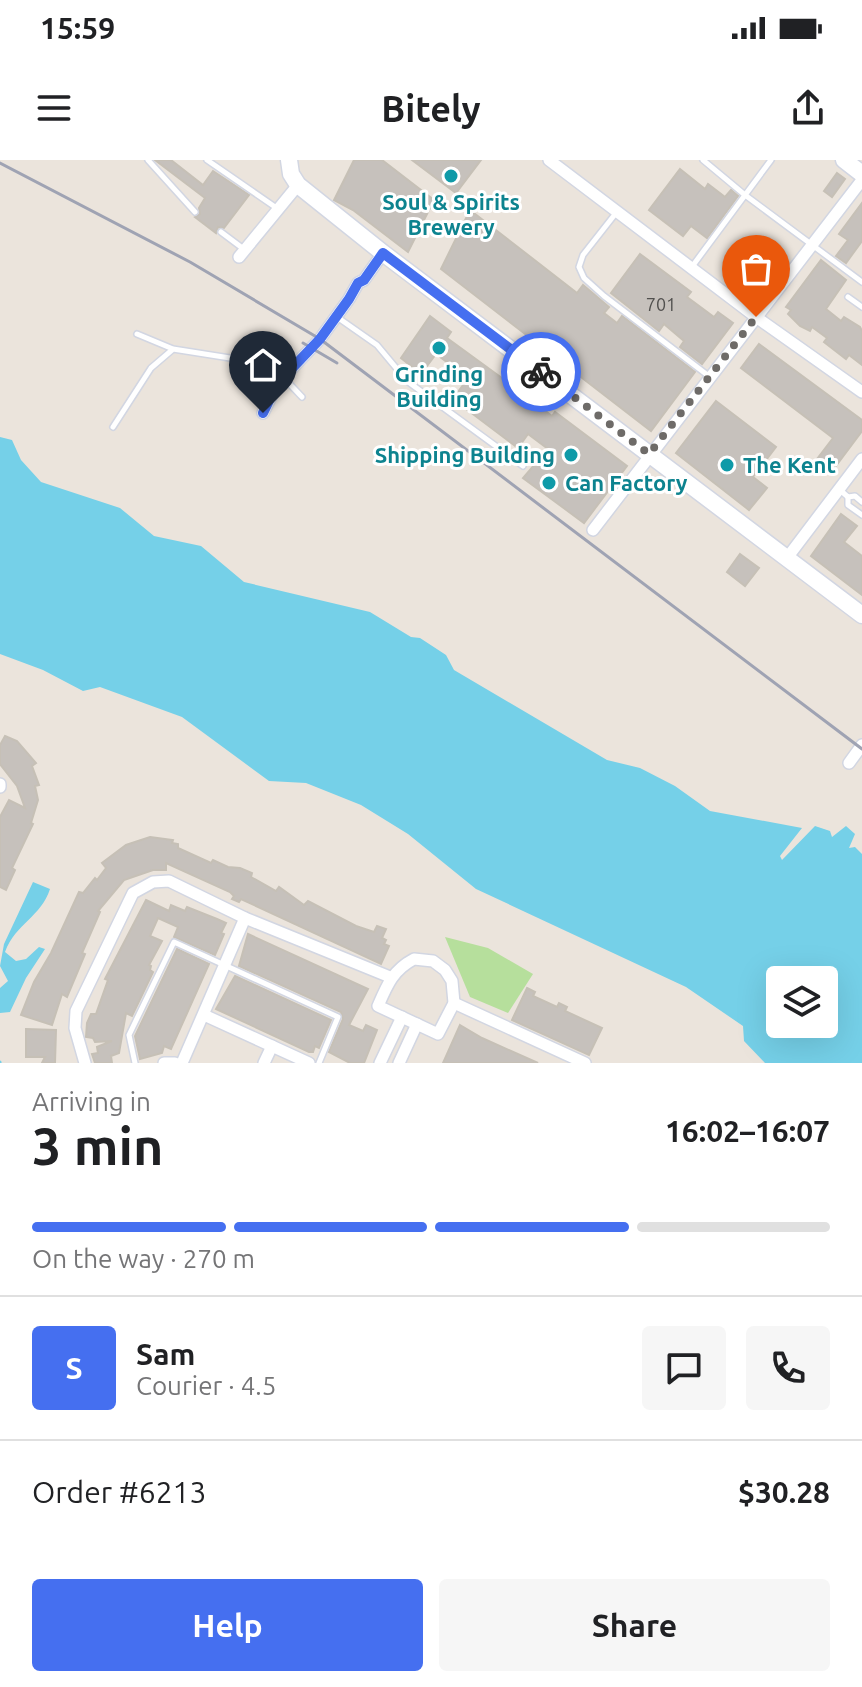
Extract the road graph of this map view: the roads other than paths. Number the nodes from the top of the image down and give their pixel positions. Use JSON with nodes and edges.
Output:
{"nodes":[{"id":1,"x":148,"y":160,"type":"edge"},
{"id":2,"x":207,"y":160,"type":"edge"},
{"id":3,"x":289,"y":160,"type":"edge"},
{"id":4,"x":703,"y":160,"type":"edge"},
{"id":5,"x":771,"y":160,"type":"edge"},
{"id":6,"x":844,"y":160,"type":"edge"},
{"id":7,"x":555,"y":162,"type":"edge"},
{"id":8,"x":862,"y":177,"type":"edge"},
{"id":9,"x":298,"y":185,"type":"junction"},
{"id":10,"x":745,"y":195,"type":"junction"},
{"id":11,"x":279,"y":209,"type":"junction"},
{"id":12,"x":195,"y":212,"type":"dead end"},
{"id":13,"x":617,"y":212,"type":"junction"},
{"id":14,"x":221,"y":232,"type":"dead end"},
{"id":15,"x":813,"y":244,"type":"junction"},
{"id":16,"x":383,"y":253,"type":"junction"},
{"id":17,"x":242,"y":254,"type":"joint"},
{"id":18,"x":691,"y":268,"type":"junction"},
{"id":19,"x":862,"y":282,"type":"edge"},
{"id":20,"x":848,"y":297,"type":"dead end"},
{"id":21,"x":862,"y":307,"type":"edge"},
{"id":22,"x":337,"y":317,"type":"junction"},
{"id":23,"x":756,"y":317,"type":"junction"},
{"id":24,"x":137,"y":334,"type":"dead end"},
{"id":25,"x":173,"y":349,"type":"junction"},
{"id":26,"x":286,"y":374,"type":"junction"},
{"id":27,"x":711,"y":377,"type":"junction"},
{"id":28,"x":862,"y":392,"type":"edge"},
{"id":29,"x":302,"y":397,"type":"dead end"},
{"id":30,"x":263,"y":413,"type":"dead end"},
{"id":31,"x":113,"y":427,"type":"dead end"},
{"id":32,"x":649,"y":454,"type":"junction"},
{"id":33,"x":862,"y":459,"type":"edge"},
{"id":34,"x":523,"y":466,"type":"dead end"},
{"id":35,"x":844,"y":493,"type":"junction"},
{"id":36,"x":862,"y":502,"type":"edge"},
{"id":37,"x":862,"y":515,"type":"edge"},
{"id":38,"x":593,"y":530,"type":"dead end"},
{"id":39,"x":787,"y":558,"type":"junction"},
{"id":40,"x":862,"y":615,"type":"edge"},
{"id":41,"x":862,"y":745,"type":"edge"},
{"id":42,"x":849,"y":763,"type":"dead end"},
{"id":43,"x":245,"y":918,"type":"junction"},
{"id":44,"x":226,"y":966,"type":"junction"},
{"id":45,"x":390,"y":977,"type":"junction"},
{"id":46,"x":454,"y":1003,"type":"junction"},
{"id":47,"x":204,"y":1015,"type":"junction"},
{"id":48,"x":402,"y":1017,"type":"junction"},
{"id":49,"x":417,"y":1024,"type":"junction"},
{"id":50,"x":272,"y":1046,"type":"junction"},
{"id":51,"x":569,"y":1060,"type":"edge"},
{"id":52,"x":85,"y":1063,"type":"edge"},
{"id":53,"x":135,"y":1063,"type":"edge"},
{"id":54,"x":164,"y":1063,"type":"edge"},
{"id":55,"x":175,"y":1063,"type":"edge"},
{"id":56,"x":182,"y":1063,"type":"edge"},
{"id":57,"x":264,"y":1063,"type":"edge"},
{"id":58,"x":309,"y":1063,"type":"edge"},
{"id":59,"x":319,"y":1063,"type":"edge"},
{"id":60,"x":380,"y":1063,"type":"edge"},
{"id":61,"x":399,"y":1063,"type":"edge"},
{"id":62,"x":585,"y":1063,"type":"edge"}],
"edges":[{"from":1,"to":12,"type":"lane"},
{"from":2,"to":11,"type":"lane"},
{"from":3,"to":9,"type":"street"},
{"from":4,"to":10,"type":"lane"},
{"from":5,"to":10,"type":"lane"},
{"from":6,"to":8,"type":"street"},
{"from":7,"to":13,"type":"street"},
{"from":8,"to":15,"type":"street"},
{"from":9,"to":11,"type":"street"},
{"from":9,"to":16,"type":"street"},
{"from":10,"to":15,"type":"lane"},
{"from":10,"to":18,"type":"lane"},
{"from":11,"to":17,"type":"street"},
{"from":13,"to":18,"type":"street"},
{"from":13,"to":27,"type":"lane"},
{"from":14,"to":17,"type":"lane"},
{"from":15,"to":19,"type":"lane"},
{"from":15,"to":23,"type":"street"},
{"from":16,"to":22,"type":"street"},
{"from":16,"to":32,"type":"street"},
{"from":18,"to":23,"type":"street"},
{"from":20,"to":21,"type":"lane"},
{"from":22,"to":26,"type":"street"},
{"from":22,"to":34,"type":"lane"},
{"from":23,"to":27,"type":"street"},
{"from":23,"to":28,"type":"street"},
{"from":24,"to":25,"type":"lane"},
{"from":25,"to":26,"type":"lane"},
{"from":25,"to":31,"type":"lane"},
{"from":26,"to":29,"type":"lane"},
{"from":26,"to":30,"type":"street"},
{"from":27,"to":32,"type":"street"},
{"from":32,"to":38,"type":"street"},
{"from":32,"to":39,"type":"street"},
{"from":33,"to":35,"type":"street"},
{"from":35,"to":36,"type":"lane"},
{"from":35,"to":37,"type":"lane"},
{"from":35,"to":39,"type":"street"},
{"from":39,"to":40,"type":"street"},
{"from":41,"to":42,"type":"street"},
{"from":43,"to":44,"type":"street"},
{"from":43,"to":45,"type":"street"},
{"from":43,"to":52,"type":"street"},
{"from":44,"to":47,"type":"street"},
{"from":44,"to":53,"type":"lane"},
{"from":44,"to":59,"type":"lane"},
{"from":45,"to":46,"type":"street"},
{"from":45,"to":48,"type":"street"},
{"from":46,"to":49,"type":"street"},
{"from":46,"to":51,"type":"street"},
{"from":47,"to":50,"type":"street"},
{"from":47,"to":56,"type":"street"},
{"from":48,"to":49,"type":"street"},
{"from":48,"to":60,"type":"street"},
{"from":49,"to":61,"type":"street"},
{"from":50,"to":57,"type":"street"},
{"from":50,"to":58,"type":"street"},
{"from":51,"to":62,"type":"street"},
{"from":54,"to":55,"type":"street"}]}
